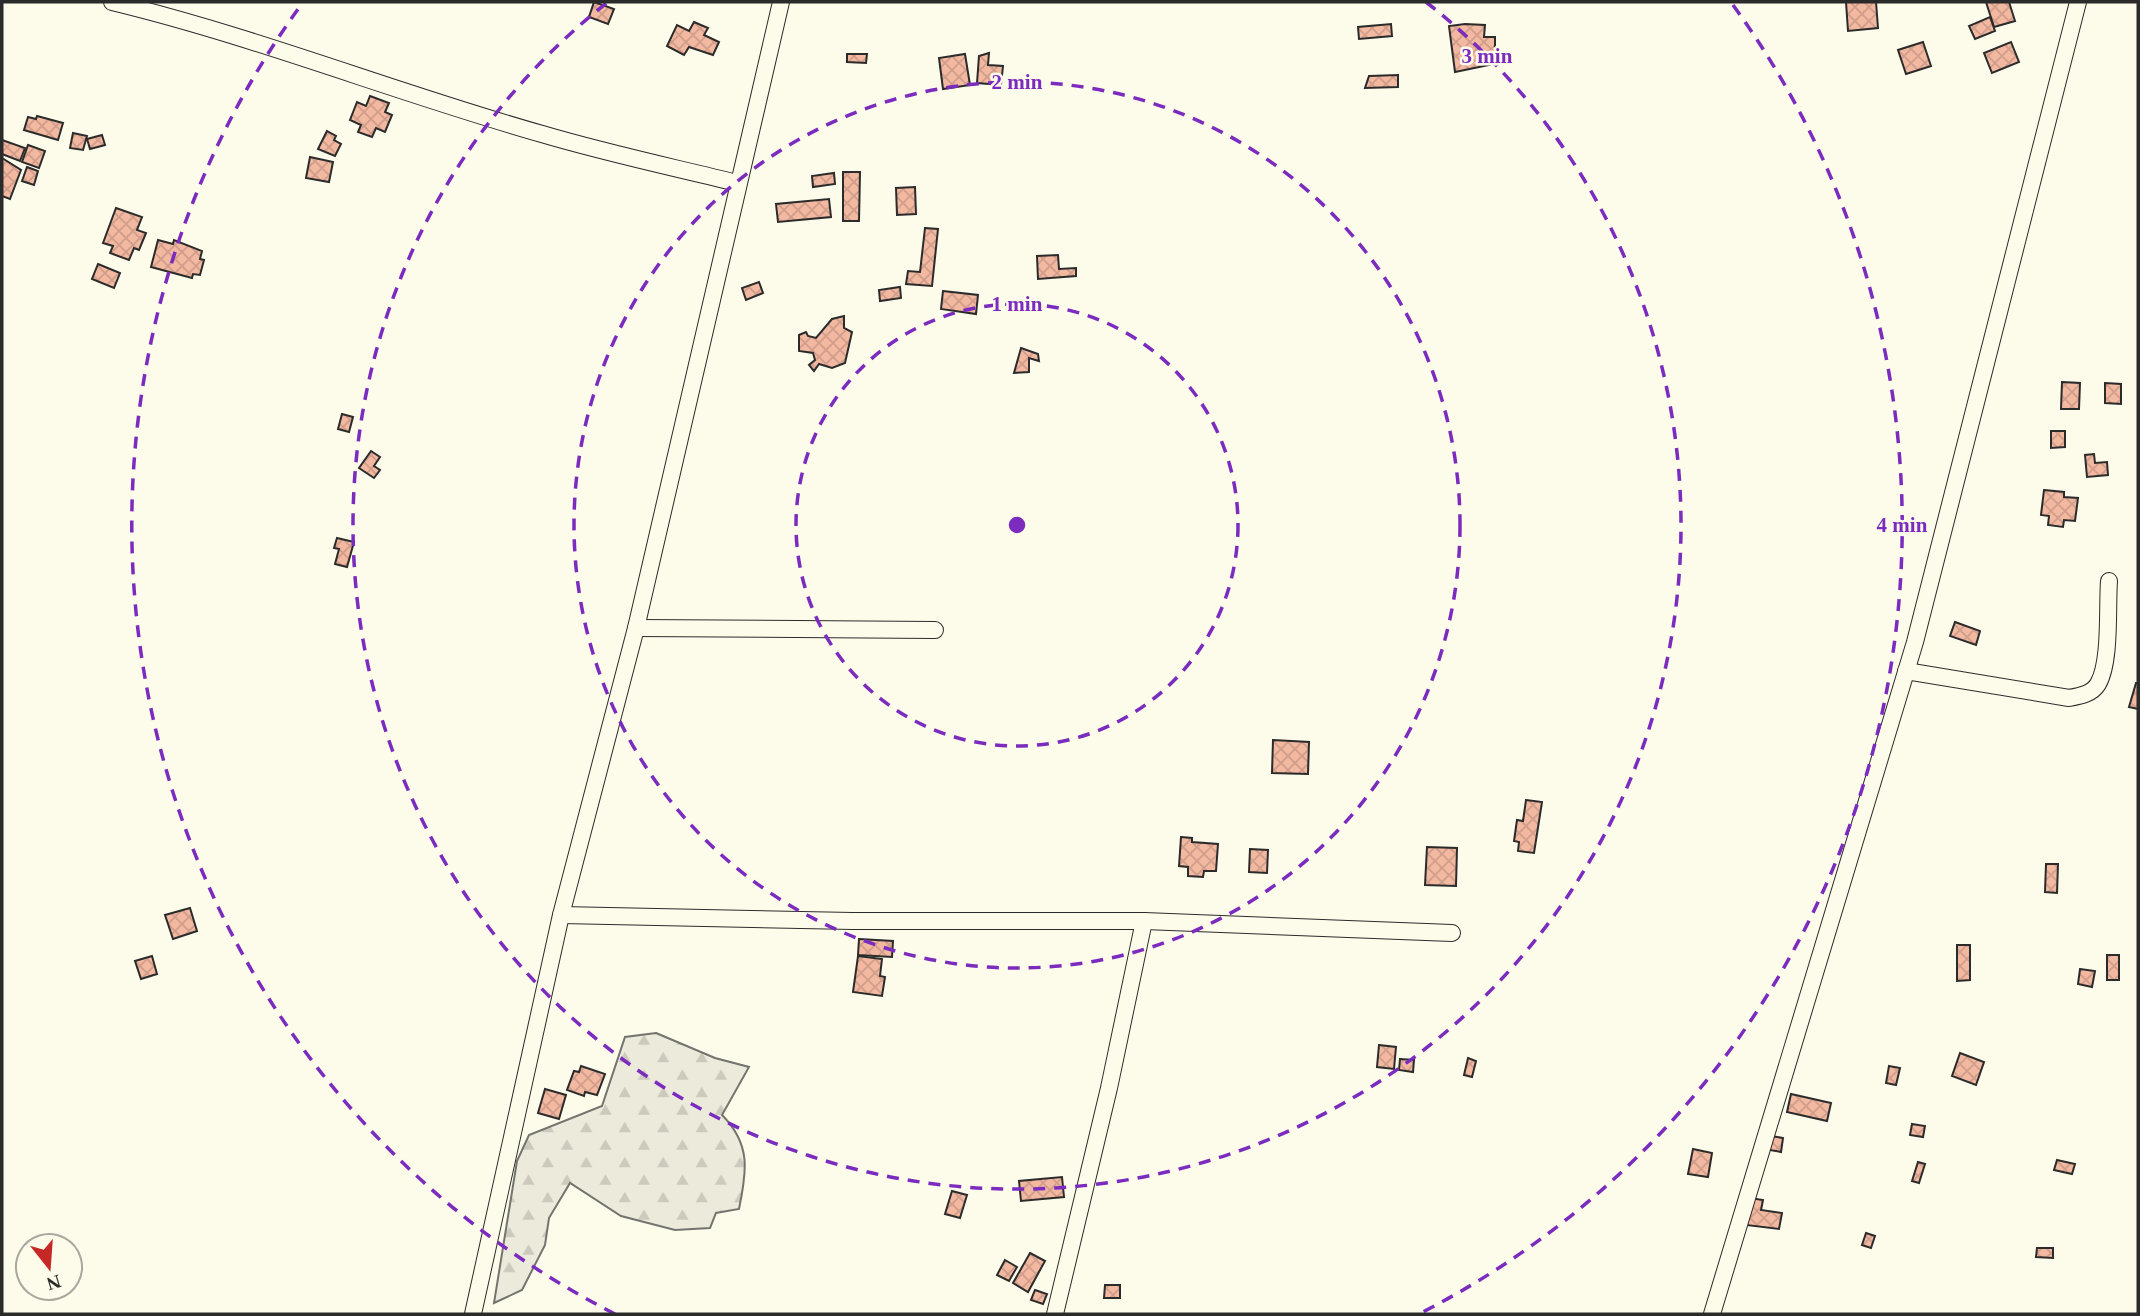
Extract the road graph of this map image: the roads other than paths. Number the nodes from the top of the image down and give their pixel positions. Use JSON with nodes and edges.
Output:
{"nodes":[{"id":1,"x":112,"y":2,"type":"edge"},
{"id":2,"x":781,"y":2,"type":"edge"},
{"id":3,"x":2078,"y":2,"type":"edge"},
{"id":4,"x":737,"y":183,"type":"junction"},
{"id":5,"x":2109,"y":581,"type":"dead end"},
{"id":6,"x":636,"y":628,"type":"junction"},
{"id":7,"x":935,"y":630,"type":"dead end"},
{"id":8,"x":1906,"y":671,"type":"junction"},
{"id":9,"x":561,"y":915,"type":"junction"},
{"id":10,"x":1144,"y":921,"type":"junction"},
{"id":11,"x":1452,"y":933,"type":"dead end"},
{"id":12,"x":473,"y":1314,"type":"edge"},
{"id":13,"x":1055,"y":1314,"type":"edge"},
{"id":14,"x":1712,"y":1314,"type":"edge"}],
"edges":[{"from":1,"to":4,"type":"street"},
{"from":2,"to":4,"type":"street"},
{"from":3,"to":8,"type":"street"},
{"from":4,"to":6,"type":"street"},
{"from":5,"to":8,"type":"street"},
{"from":6,"to":7,"type":"street"},
{"from":6,"to":9,"type":"street"},
{"from":8,"to":14,"type":"street"},
{"from":9,"to":10,"type":"street"},
{"from":9,"to":12,"type":"street"},
{"from":10,"to":11,"type":"street"},
{"from":10,"to":13,"type":"street"}]}
